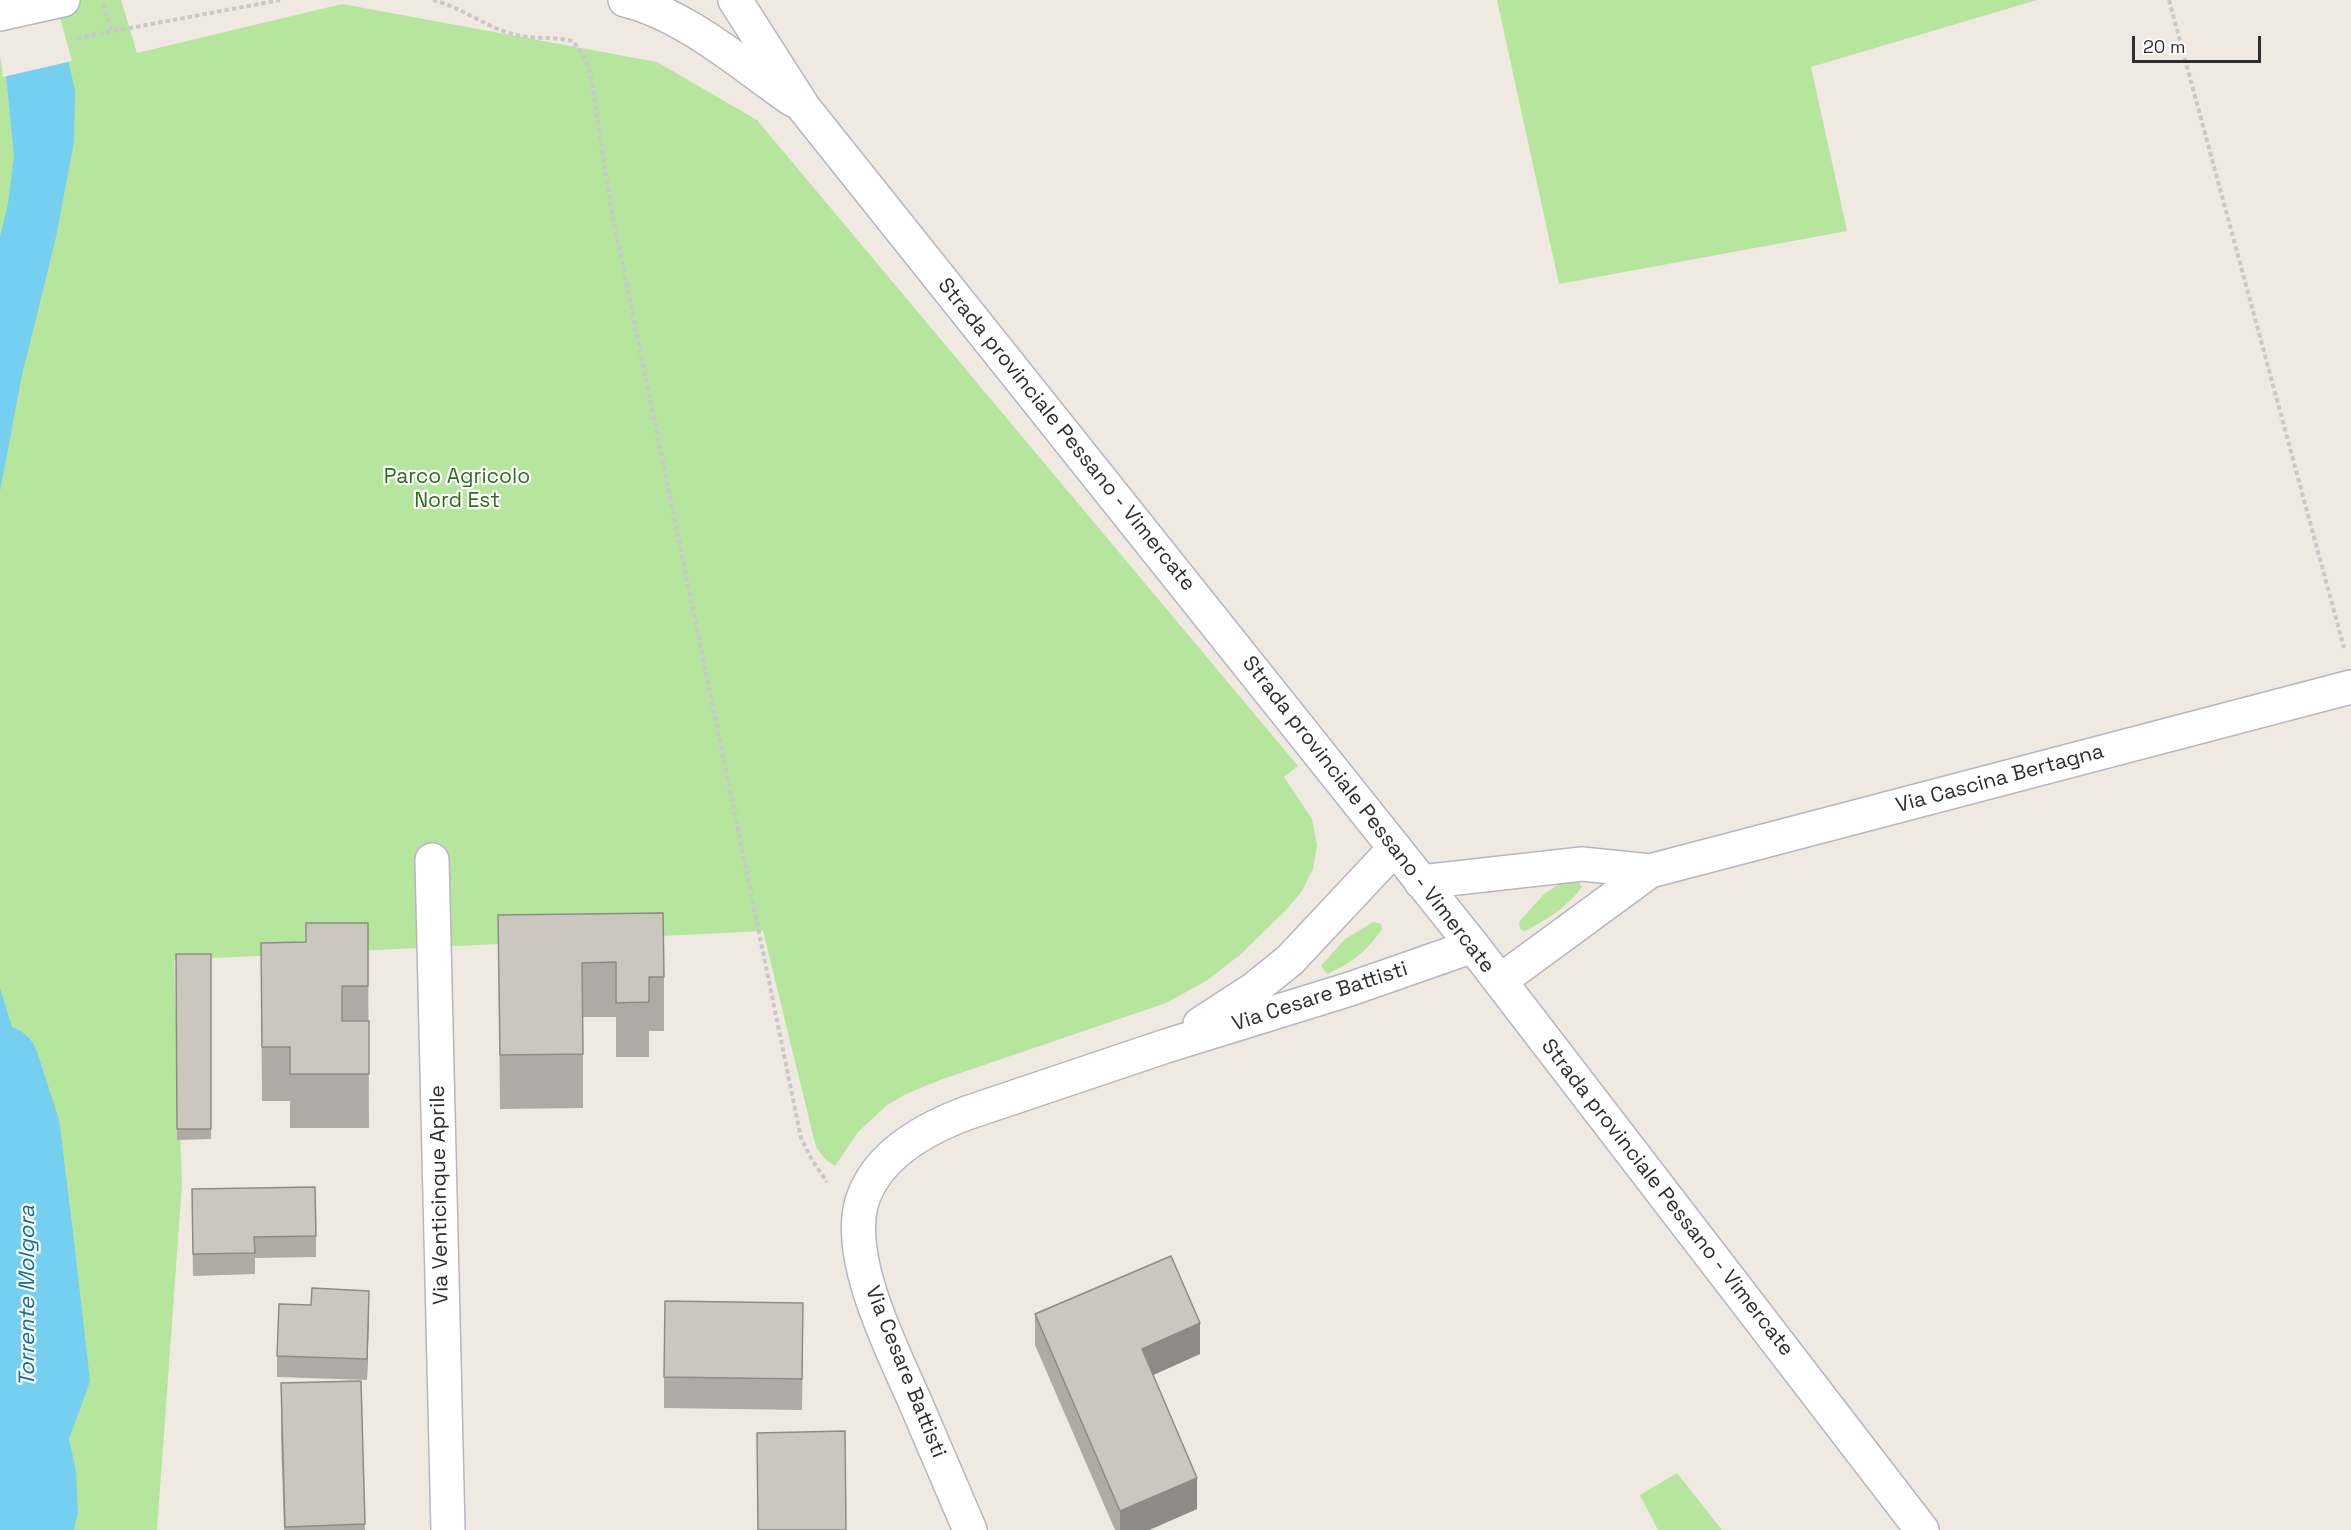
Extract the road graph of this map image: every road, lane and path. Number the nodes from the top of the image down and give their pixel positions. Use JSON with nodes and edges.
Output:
{"nodes":[{"id":1,"x":63,"y":0,"type":"edge"},
{"id":2,"x":102,"y":0,"type":"edge"},
{"id":3,"x":280,"y":0,"type":"edge"},
{"id":4,"x":433,"y":0,"type":"edge"},
{"id":5,"x":625,"y":0,"type":"edge"},
{"id":6,"x":735,"y":0,"type":"edge"},
{"id":7,"x":2169,"y":0,"type":"edge"},
{"id":8,"x":0,"y":14,"type":"edge"},
{"id":9,"x":112,"y":31,"type":"junction"},
{"id":10,"x":81,"y":37,"type":"dead end"},
{"id":11,"x":804,"y":108,"type":"junction"},
{"id":12,"x":2345,"y":652,"type":"dead end"},
{"id":13,"x":2351,"y":687,"type":"edge"},
{"id":14,"x":1395,"y":848,"type":"junction"},
{"id":15,"x":432,"y":860,"type":"dead end"},
{"id":16,"x":1650,"y":871,"type":"junction"},
{"id":17,"x":1421,"y":882,"type":"junction"},
{"id":18,"x":1473,"y":946,"type":"junction"},
{"id":19,"x":1500,"y":981,"type":"junction"},
{"id":20,"x":1166,"y":1046,"type":"junction"},
{"id":21,"x":829,"y":1184,"type":"dead end"},
{"id":22,"x":448,"y":1530,"type":"edge"},
{"id":23,"x":970,"y":1530,"type":"edge"},
{"id":24,"x":1922,"y":1530,"type":"edge"}],
"edges":[{"from":1,"to":8,"type":"street"},
{"from":2,"to":9,"type":"path"},
{"from":3,"to":9,"type":"path"},
{"from":4,"to":21,"type":"path"},
{"from":5,"to":11,"type":"street","name":"Strada provinciale Pessano - Vimercate"},
{"from":6,"to":11,"type":"street","name":"Strada provinciale Pessano - Vimercate"},
{"from":7,"to":12,"type":"path"},
{"from":9,"to":10,"type":"path"},
{"from":11,"to":14,"type":"street","name":"Strada provinciale Pessano - Vimercate"},
{"from":13,"to":16,"type":"street","name":"Via Cascina Bertagna"},
{"from":14,"to":17,"type":"street","name":"Strada provinciale Pessano - Vimercate"},
{"from":14,"to":20,"type":"street","name":"Via Cesare Battisti"},
{"from":15,"to":22,"type":"street","name":"Via Venticinque Aprile"},
{"from":16,"to":17,"type":"street","name":"Via Cascina Bertagna"},
{"from":16,"to":19,"type":"street","name":"Via Cascina Bertagna"},
{"from":17,"to":18,"type":"street","name":"Strada provinciale Pessano - Vimercate"},
{"from":18,"to":19,"type":"street","name":"Strada provinciale Pessano - Vimercate"},
{"from":18,"to":20,"type":"street","name":"Via Cesare Battisti"},
{"from":19,"to":24,"type":"street","name":"Strada provinciale Pessano - Vimercate"},
{"from":20,"to":23,"type":"street","name":"Via Cesare Battisti"}]}
